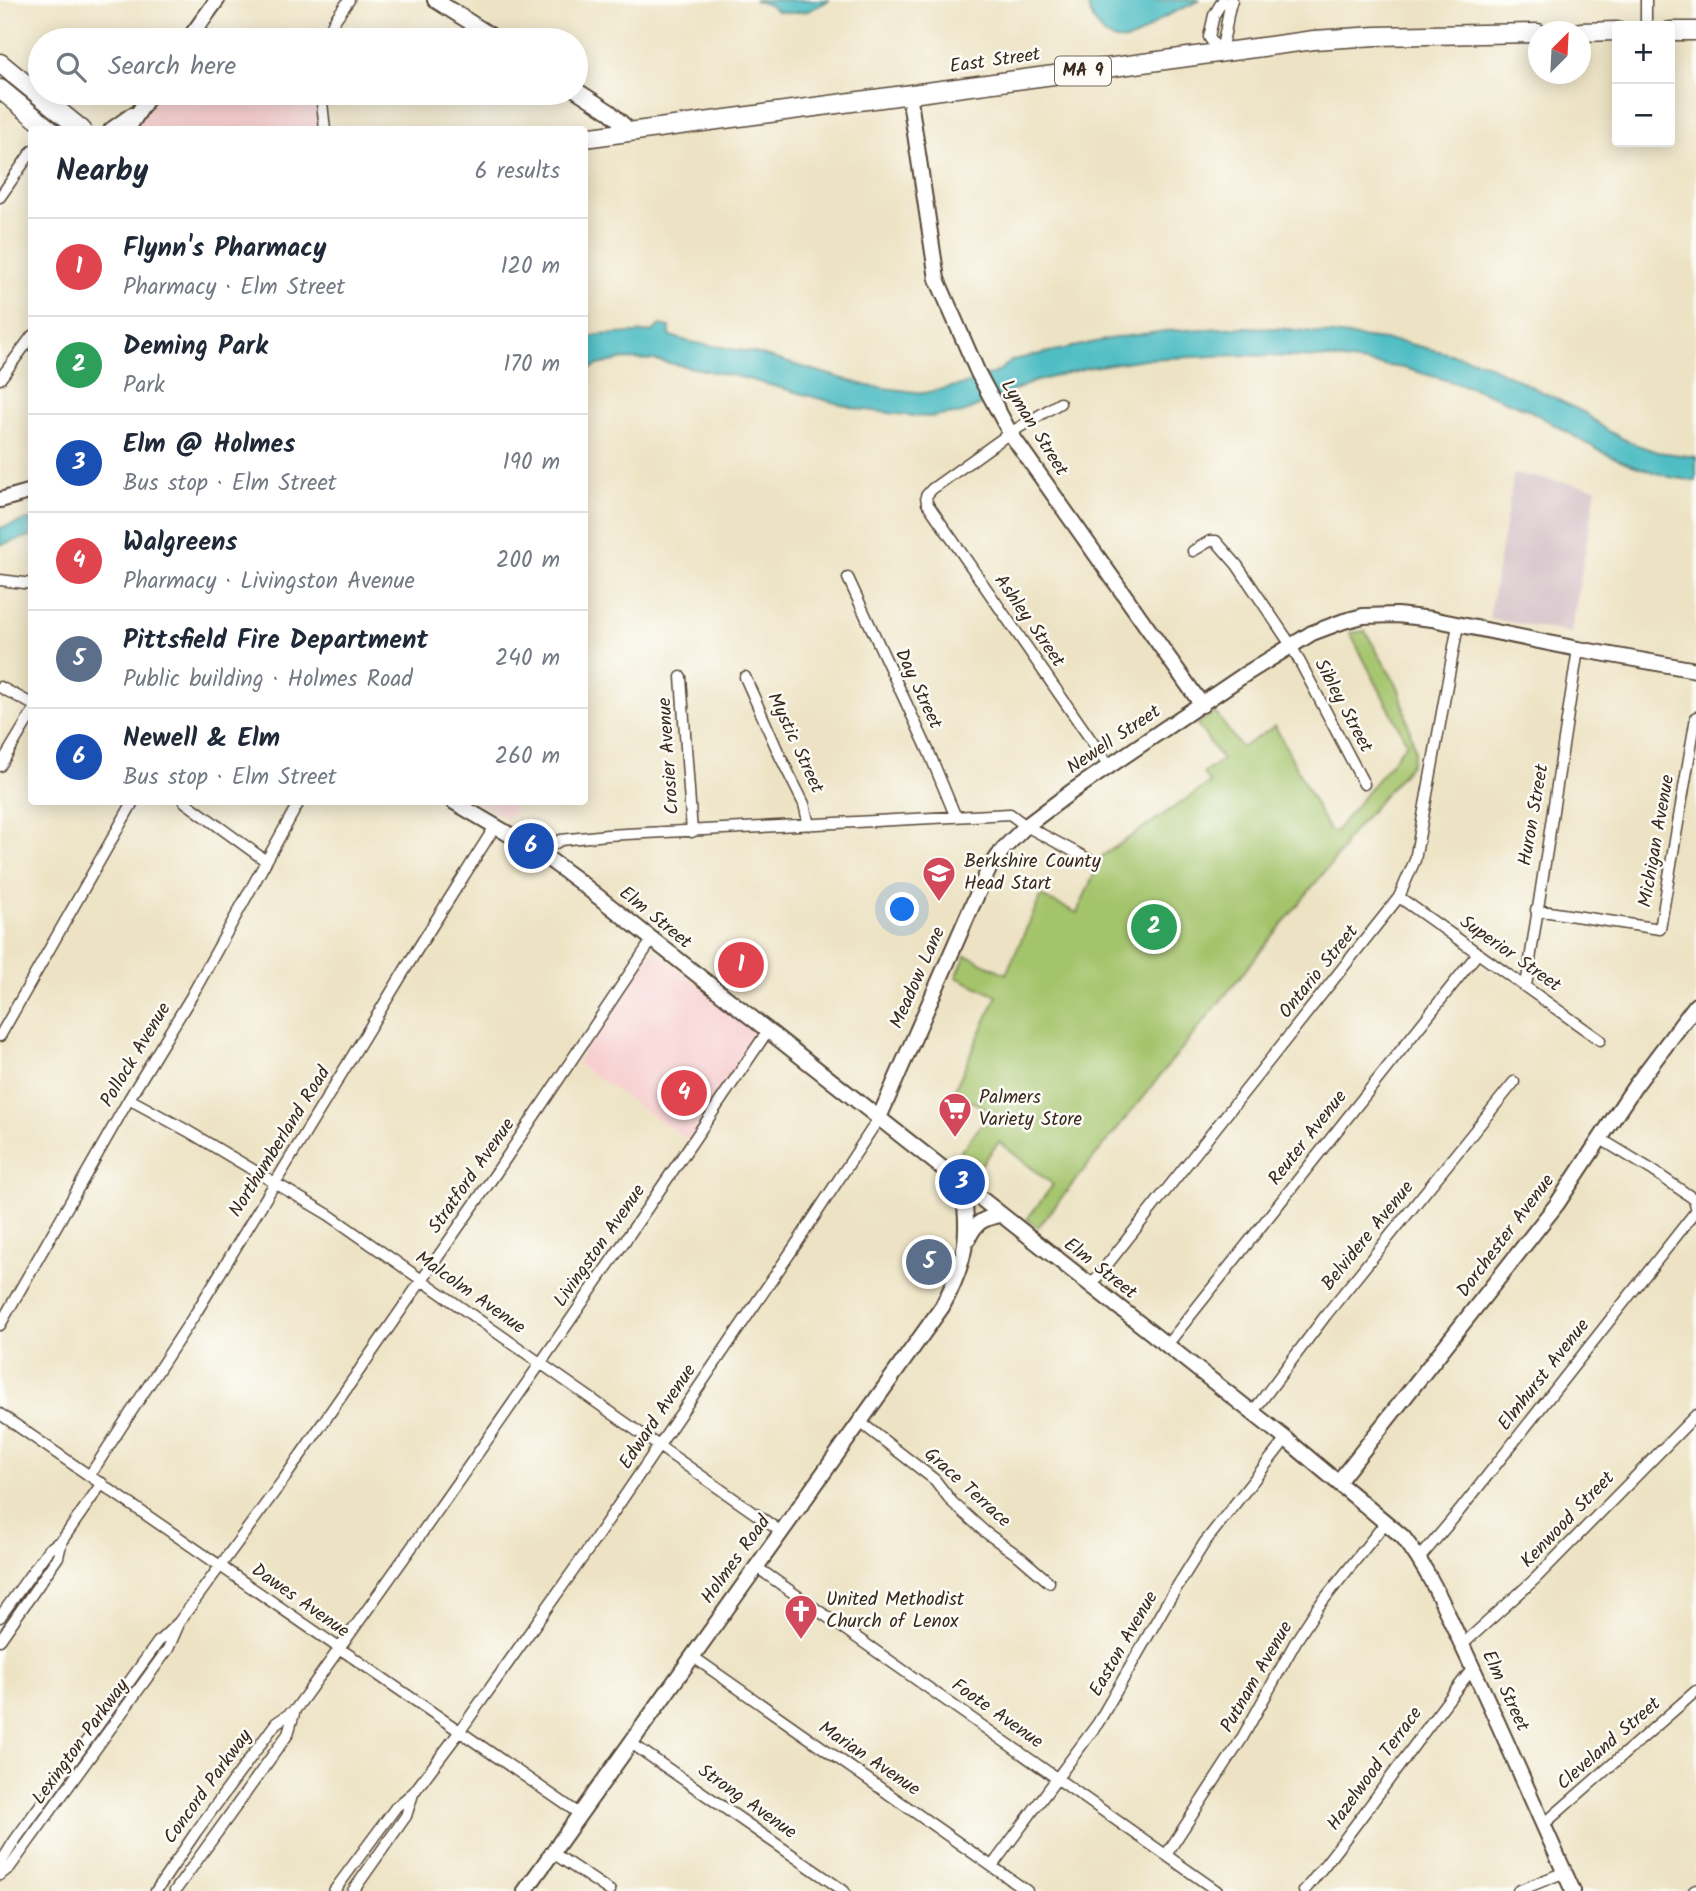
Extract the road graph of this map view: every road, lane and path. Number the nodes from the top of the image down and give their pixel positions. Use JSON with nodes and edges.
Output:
{"nodes":[{"id":1,"x":217,"y":0,"type":"edge"},
{"id":2,"x":349,"y":0,"type":"edge"},
{"id":3,"x":435,"y":0,"type":"edge"},
{"id":4,"x":1223,"y":0,"type":"edge"},
{"id":5,"x":1232,"y":0,"type":"edge"},
{"id":6,"x":1646,"y":0,"type":"edge"},
{"id":7,"x":1646,"y":21,"type":"edge"},
{"id":8,"x":197,"y":28,"type":"edge"},
{"id":9,"x":331,"y":28,"type":"edge"},
{"id":10,"x":479,"y":28,"type":"edge"},
{"id":11,"x":1612,"y":31,"type":"edge"},
{"id":12,"x":1675,"y":31,"type":"edge"},
{"id":13,"x":1696,"y":31,"type":"edge"},
{"id":14,"x":1591,"y":32,"type":"edge"},
{"id":15,"x":1528,"y":33,"type":"edge"},
{"id":16,"x":1219,"y":52,"type":"junction"},
{"id":17,"x":0,"y":63,"type":"edge"},
{"id":18,"x":28,"y":86,"type":"edge"},
{"id":19,"x":0,"y":89,"type":"edge"},
{"id":20,"x":909,"y":94,"type":"junction"},
{"id":21,"x":588,"y":98,"type":"edge"},
{"id":22,"x":51,"y":105,"type":"edge"},
{"id":23,"x":143,"y":105,"type":"edge"},
{"id":24,"x":322,"y":105,"type":"edge"},
{"id":25,"x":139,"y":110,"type":"junction"},
{"id":26,"x":44,"y":126,"type":"edge"},
{"id":27,"x":77,"y":126,"type":"edge"},
{"id":28,"x":117,"y":126,"type":"edge"},
{"id":29,"x":129,"y":126,"type":"edge"},
{"id":30,"x":325,"y":126,"type":"edge"},
{"id":31,"x":630,"y":131,"type":"junction"},
{"id":32,"x":588,"y":137,"type":"edge"},
{"id":33,"x":28,"y":157,"type":"edge"},
{"id":34,"x":0,"y":197,"type":"edge"},
{"id":35,"x":28,"y":341,"type":"edge"},
{"id":36,"x":0,"y":379,"type":"edge"},
{"id":37,"x":1060,"y":402,"type":"dead end"},
{"id":38,"x":1010,"y":433,"type":"junction"},
{"id":39,"x":28,"y":492,"type":"edge"},
{"id":40,"x":0,"y":499,"type":"edge"},
{"id":41,"x":1192,"y":551,"type":"dead end"},
{"id":42,"x":848,"y":578,"type":"dead end"},
{"id":43,"x":0,"y":580,"type":"edge"},
{"id":44,"x":28,"y":584,"type":"edge"},
{"id":45,"x":1458,"y":625,"type":"junction"},
{"id":46,"x":1291,"y":645,"type":"junction"},
{"id":47,"x":1578,"y":649,"type":"junction"},
{"id":48,"x":1696,"y":670,"type":"edge"},
{"id":49,"x":681,"y":677,"type":"dead end"},
{"id":50,"x":745,"y":677,"type":"dead end"},
{"id":51,"x":0,"y":687,"type":"edge"},
{"id":52,"x":28,"y":702,"type":"edge"},
{"id":53,"x":1202,"y":705,"type":"junction"},
{"id":54,"x":1696,"y":717,"type":"edge"},
{"id":55,"x":28,"y":720,"type":"edge"},
{"id":56,"x":0,"y":766,"type":"edge"},
{"id":57,"x":1109,"y":766,"type":"junction"},
{"id":58,"x":1364,"y":784,"type":"dead end"},
{"id":59,"x":131,"y":805,"type":"edge"},
{"id":60,"x":189,"y":805,"type":"edge"},
{"id":61,"x":297,"y":805,"type":"edge"},
{"id":62,"x":459,"y":805,"type":"edge"},
{"id":63,"x":955,"y":816,"type":"junction"},
{"id":64,"x":496,"y":825,"type":"junction"},
{"id":65,"x":809,"y":825,"type":"junction"},
{"id":66,"x":1026,"y":826,"type":"junction"},
{"id":67,"x":692,"y":832,"type":"junction"},
{"id":68,"x":539,"y":852,"type":"junction"},
{"id":69,"x":1090,"y":860,"type":"dead end"},
{"id":70,"x":266,"y":861,"type":"junction"},
{"id":71,"x":1399,"y":898,"type":"junction"},
{"id":72,"x":1536,"y":910,"type":"junction"},
{"id":73,"x":652,"y":940,"type":"junction"},
{"id":74,"x":1478,"y":953,"type":"junction"},
{"id":75,"x":1526,"y":986,"type":"junction"},
{"id":76,"x":1696,"y":1006,"type":"edge"},
{"id":77,"x":767,"y":1032,"type":"junction"},
{"id":78,"x":0,"y":1036,"type":"edge"},
{"id":79,"x":1600,"y":1040,"type":"dead end"},
{"id":80,"x":1514,"y":1082,"type":"dead end"},
{"id":81,"x":129,"y":1100,"type":"junction"},
{"id":82,"x":879,"y":1118,"type":"junction"},
{"id":83,"x":1600,"y":1138,"type":"junction"},
{"id":84,"x":275,"y":1183,"type":"junction"},
{"id":85,"x":962,"y":1185,"type":"junction"},
{"id":86,"x":1696,"y":1209,"type":"edge"},
{"id":87,"x":999,"y":1215,"type":"junction"},
{"id":88,"x":965,"y":1246,"type":"junction"},
{"id":89,"x":420,"y":1280,"type":"junction"},
{"id":90,"x":1091,"y":1286,"type":"junction"},
{"id":91,"x":0,"y":1325,"type":"edge"},
{"id":92,"x":1167,"y":1345,"type":"junction"},
{"id":93,"x":540,"y":1364,"type":"junction"},
{"id":94,"x":1252,"y":1413,"type":"junction"},
{"id":95,"x":0,"y":1414,"type":"edge"},
{"id":96,"x":1696,"y":1415,"type":"edge"},
{"id":97,"x":860,"y":1422,"type":"junction"},
{"id":98,"x":1286,"y":1439,"type":"junction"},
{"id":99,"x":659,"y":1445,"type":"junction"},
{"id":100,"x":90,"y":1475,"type":"junction"},
{"id":101,"x":1338,"y":1482,"type":"junction"},
{"id":102,"x":102,"y":1483,"type":"junction"},
{"id":103,"x":1386,"y":1522,"type":"junction"},
{"id":104,"x":780,"y":1531,"type":"junction"},
{"id":105,"x":63,"y":1539,"type":"junction"},
{"id":106,"x":1419,"y":1559,"type":"junction"},
{"id":107,"x":219,"y":1566,"type":"junction"},
{"id":108,"x":755,"y":1566,"type":"junction"},
{"id":109,"x":1049,"y":1582,"type":"dead end"},
{"id":110,"x":0,"y":1617,"type":"edge"},
{"id":111,"x":180,"y":1622,"type":"junction"},
{"id":112,"x":0,"y":1640,"type":"edge"},
{"id":113,"x":1462,"y":1645,"type":"junction"},
{"id":114,"x":339,"y":1650,"type":"junction"},
{"id":115,"x":692,"y":1656,"type":"junction"},
{"id":116,"x":1473,"y":1668,"type":"junction"},
{"id":117,"x":1696,"y":1691,"type":"edge"},
{"id":118,"x":295,"y":1710,"type":"junction"},
{"id":119,"x":460,"y":1731,"type":"junction"},
{"id":120,"x":631,"y":1743,"type":"junction"},
{"id":121,"x":81,"y":1747,"type":"junction"},
{"id":122,"x":93,"y":1755,"type":"junction"},
{"id":123,"x":1058,"y":1777,"type":"junction"},
{"id":124,"x":414,"y":1792,"type":"junction"},
{"id":125,"x":581,"y":1815,"type":"junction"},
{"id":126,"x":1544,"y":1824,"type":"junction"},
{"id":127,"x":195,"y":1832,"type":"junction"},
{"id":128,"x":209,"y":1842,"type":"junction"},
{"id":129,"x":553,"y":1853,"type":"junction"},
{"id":130,"x":1166,"y":1855,"type":"junction"},
{"id":131,"x":0,"y":1864,"type":"edge"},
{"id":132,"x":992,"y":1866,"type":"junction"},
{"id":133,"x":1565,"y":1872,"type":"junction"},
{"id":134,"x":0,"y":1875,"type":"edge"},
{"id":135,"x":610,"y":1890,"type":"edge"},
{"id":136,"x":156,"y":1891,"type":"edge"},
{"id":137,"x":175,"y":1891,"type":"edge"},
{"id":138,"x":334,"y":1891,"type":"edge"},
{"id":139,"x":353,"y":1891,"type":"edge"},
{"id":140,"x":525,"y":1891,"type":"edge"},
{"id":141,"x":844,"y":1891,"type":"edge"},
{"id":142,"x":1027,"y":1891,"type":"edge"},
{"id":143,"x":1217,"y":1891,"type":"edge"},
{"id":144,"x":1304,"y":1891,"type":"edge"},
{"id":145,"x":1518,"y":1891,"type":"edge"},
{"id":146,"x":1573,"y":1891,"type":"edge"}],
"edges":[{"from":1,"to":8,"type":"street"},
{"from":2,"to":9,"type":"street"},
{"from":3,"to":10,"type":"street"},
{"from":4,"to":16,"type":"street"},
{"from":5,"to":16,"type":"street"},
{"from":6,"to":7,"type":"street"},
{"from":11,"to":14,"type":"highway"},
{"from":12,"to":13,"type":"highway"},
{"from":15,"to":16,"type":"highway","name":"East Street","number":"MA 9"},
{"from":16,"to":20,"type":"highway","name":"East Street","number":"MA 9"},
{"from":17,"to":18,"type":"highway"},
{"from":19,"to":26,"type":"highway"},
{"from":20,"to":31,"type":"highway","name":"East Street","number":"MA 9"},
{"from":20,"to":38,"type":"street","name":"Lyman Street"},
{"from":21,"to":31,"type":"street"},
{"from":22,"to":27,"type":"highway"},
{"from":23,"to":25,"type":"street"},
{"from":24,"to":30,"type":"street"},
{"from":25,"to":28,"type":"street"},
{"from":25,"to":29,"type":"street"},
{"from":31,"to":32,"type":"highway","name":"East Street","number":"MA 9"},
{"from":33,"to":34,"type":"street"},
{"from":35,"to":36,"type":"street"},
{"from":37,"to":38,"type":"street"},
{"from":38,"to":53,"type":"street","name":"Lyman Street"},
{"from":38,"to":57,"type":"street","name":"Ashley Street"},
{"from":39,"to":40,"type":"street"},
{"from":41,"to":46,"type":"street","name":"Sibley Street"},
{"from":42,"to":63,"type":"street","name":"Day Street"},
{"from":43,"to":44,"type":"street"},
{"from":45,"to":46,"type":"street","name":"Newell Street"},
{"from":45,"to":47,"type":"street","name":"Newell Street"},
{"from":45,"to":71,"type":"street","name":"Ontario Street"},
{"from":46,"to":53,"type":"street","name":"Newell Street"},
{"from":46,"to":58,"type":"street","name":"Sibley Street"},
{"from":47,"to":48,"type":"street","name":"Newell Street"},
{"from":47,"to":72,"type":"street","name":"Huron Street"},
{"from":49,"to":67,"type":"street","name":"Crosier Avenue"},
{"from":50,"to":65,"type":"street","name":"Mystic Street"},
{"from":51,"to":52,"type":"street"},
{"from":53,"to":57,"type":"street","name":"Newell Street"},
{"from":54,"to":72,"type":"street","name":"Michigan Avenue"},
{"from":55,"to":56,"type":"street"},
{"from":57,"to":66,"type":"street","name":"Newell Street"},
{"from":59,"to":78,"type":"street"},
{"from":60,"to":70,"type":"street"},
{"from":61,"to":70,"type":"street","name":"Pollock Avenue"},
{"from":62,"to":64,"type":"street","name":"Elm Street"},
{"from":63,"to":65,"type":"street"},
{"from":63,"to":66,"type":"street"},
{"from":64,"to":68,"type":"street","name":"Elm Street"},
{"from":64,"to":84,"type":"street","name":"Northumberland Road"},
{"from":65,"to":67,"type":"street"},
{"from":66,"to":69,"type":"street"},
{"from":66,"to":82,"type":"street","name":"Meadow Lane"},
{"from":67,"to":68,"type":"street"},
{"from":68,"to":73,"type":"street","name":"Elm Street"},
{"from":70,"to":81,"type":"street","name":"Pollock Avenue"},
{"from":71,"to":74,"type":"street","name":"Superior Street"},
{"from":71,"to":90,"type":"street","name":"Ontario Street"},
{"from":72,"to":75,"type":"street","name":"Huron Street"},
{"from":73,"to":77,"type":"street","name":"Elm Street"},
{"from":73,"to":89,"type":"street","name":"Stratford Avenue"},
{"from":74,"to":75,"type":"street","name":"Superior Street"},
{"from":74,"to":92,"type":"street","name":"Reuter Avenue"},
{"from":75,"to":79,"type":"street","name":"Superior Street"},
{"from":76,"to":83,"type":"street","name":"Dorchester Avenue"},
{"from":77,"to":82,"type":"street","name":"Elm Street"},
{"from":77,"to":93,"type":"street","name":"Livingston Avenue"},
{"from":80,"to":94,"type":"street","name":"Belvidere Avenue"},
{"from":81,"to":84,"type":"street","name":"Malcolm Avenue"},
{"from":81,"to":91,"type":"street","name":"Pollock Avenue"},
{"from":82,"to":85,"type":"street","name":"Elm Street"},
{"from":82,"to":99,"type":"street","name":"Edward Avenue"},
{"from":83,"to":86,"type":"street"},
{"from":83,"to":101,"type":"street","name":"Dorchester Avenue"},
{"from":84,"to":89,"type":"street","name":"Malcolm Avenue"},
{"from":84,"to":100,"type":"street","name":"Northumberland Road"},
{"from":85,"to":87,"type":"street","name":"Elm Street"},
{"from":85,"to":88,"type":"street","name":"Holmes Road"},
{"from":86,"to":106,"type":"street","name":"Elmhurst Avenue"},
{"from":87,"to":88,"type":"street","name":"Holmes Road"},
{"from":87,"to":90,"type":"street","name":"Elm Street"},
{"from":88,"to":97,"type":"street","name":"Holmes Road"},
{"from":89,"to":93,"type":"street","name":"Malcolm Avenue"},
{"from":89,"to":107,"type":"street","name":"Stratford Avenue"},
{"from":90,"to":92,"type":"street","name":"Elm Street"},
{"from":92,"to":94,"type":"street","name":"Elm Street"},
{"from":93,"to":99,"type":"street","name":"Malcolm Avenue"},
{"from":93,"to":114,"type":"street","name":"Livingston Avenue"},
{"from":94,"to":98,"type":"street","name":"Elm Street"},
{"from":95,"to":100,"type":"street","name":"Dawes Avenue"},
{"from":96,"to":113,"type":"street","name":"Kenwood Street"},
{"from":97,"to":104,"type":"street","name":"Holmes Road"},
{"from":97,"to":109,"type":"street","name":"Grace Terrace"},
{"from":98,"to":101,"type":"street","name":"Elm Street"},
{"from":98,"to":123,"type":"street","name":"Easton Avenue"},
{"from":99,"to":104,"type":"street","name":"Malcolm Avenue"},
{"from":99,"to":119,"type":"street","name":"Edward Avenue"},
{"from":100,"to":102,"type":"street","name":"Dawes Avenue"},
{"from":101,"to":103,"type":"street","name":"Elm Street"},
{"from":102,"to":105,"type":"street"},
{"from":102,"to":107,"type":"street","name":"Dawes Avenue"},
{"from":103,"to":106,"type":"street","name":"Elm Street"},
{"from":103,"to":130,"type":"street","name":"Putnam Avenue"},
{"from":104,"to":108,"type":"street","name":"Holmes Road"},
{"from":105,"to":110,"type":"street"},
{"from":105,"to":112,"type":"street"},
{"from":106,"to":113,"type":"street","name":"Elm Street"},
{"from":107,"to":111,"type":"street","name":"Lexington Parkway"},
{"from":107,"to":114,"type":"street","name":"Dawes Avenue"},
{"from":108,"to":115,"type":"street","name":"Holmes Road"},
{"from":108,"to":123,"type":"street","name":"Foote Avenue"},
{"from":111,"to":121,"type":"street","name":"Lexington Parkway"},
{"from":111,"to":122,"type":"street","name":"Lexington Parkway"},
{"from":113,"to":116,"type":"street","name":"Elm Street"},
{"from":114,"to":118,"type":"street","name":"Concord Parkway"},
{"from":114,"to":119,"type":"street","name":"Dawes Avenue"},
{"from":115,"to":120,"type":"street","name":"Holmes Road"},
{"from":115,"to":132,"type":"street","name":"Marian Avenue"},
{"from":116,"to":126,"type":"street","name":"Elm Street"},
{"from":116,"to":144,"type":"street","name":"Hazelwood Terrace"},
{"from":117,"to":126,"type":"street","name":"Cleveland Street"},
{"from":118,"to":127,"type":"street","name":"Concord Parkway"},
{"from":118,"to":128,"type":"street","name":"Concord Parkway"},
{"from":119,"to":124,"type":"street","name":"Edward Avenue"},
{"from":119,"to":125,"type":"street","name":"Dawes Avenue"},
{"from":120,"to":125,"type":"street","name":"Holmes Road"},
{"from":120,"to":141,"type":"street","name":"Strong Avenue"},
{"from":121,"to":122,"type":"street"},
{"from":121,"to":131,"type":"street","name":"Lexington Parkway"},
{"from":122,"to":134,"type":"street","name":"Lexington Parkway"},
{"from":123,"to":130,"type":"street","name":"Foote Avenue"},
{"from":123,"to":132,"type":"street","name":"Easton Avenue"},
{"from":124,"to":138,"type":"street"},
{"from":124,"to":139,"type":"street"},
{"from":125,"to":129,"type":"street","name":"Holmes Road"},
{"from":126,"to":133,"type":"street","name":"Elm Street"},
{"from":127,"to":128,"type":"street"},
{"from":127,"to":136,"type":"street","name":"Concord Parkway"},
{"from":128,"to":137,"type":"street","name":"Concord Parkway"},
{"from":129,"to":135,"type":"street"},
{"from":129,"to":140,"type":"street","name":"Holmes Road"},
{"from":130,"to":143,"type":"street","name":"Foote Avenue"},
{"from":132,"to":142,"type":"street","name":"Marian Avenue"},
{"from":133,"to":145,"type":"street"},
{"from":133,"to":146,"type":"street","name":"Elm Street"}]}
